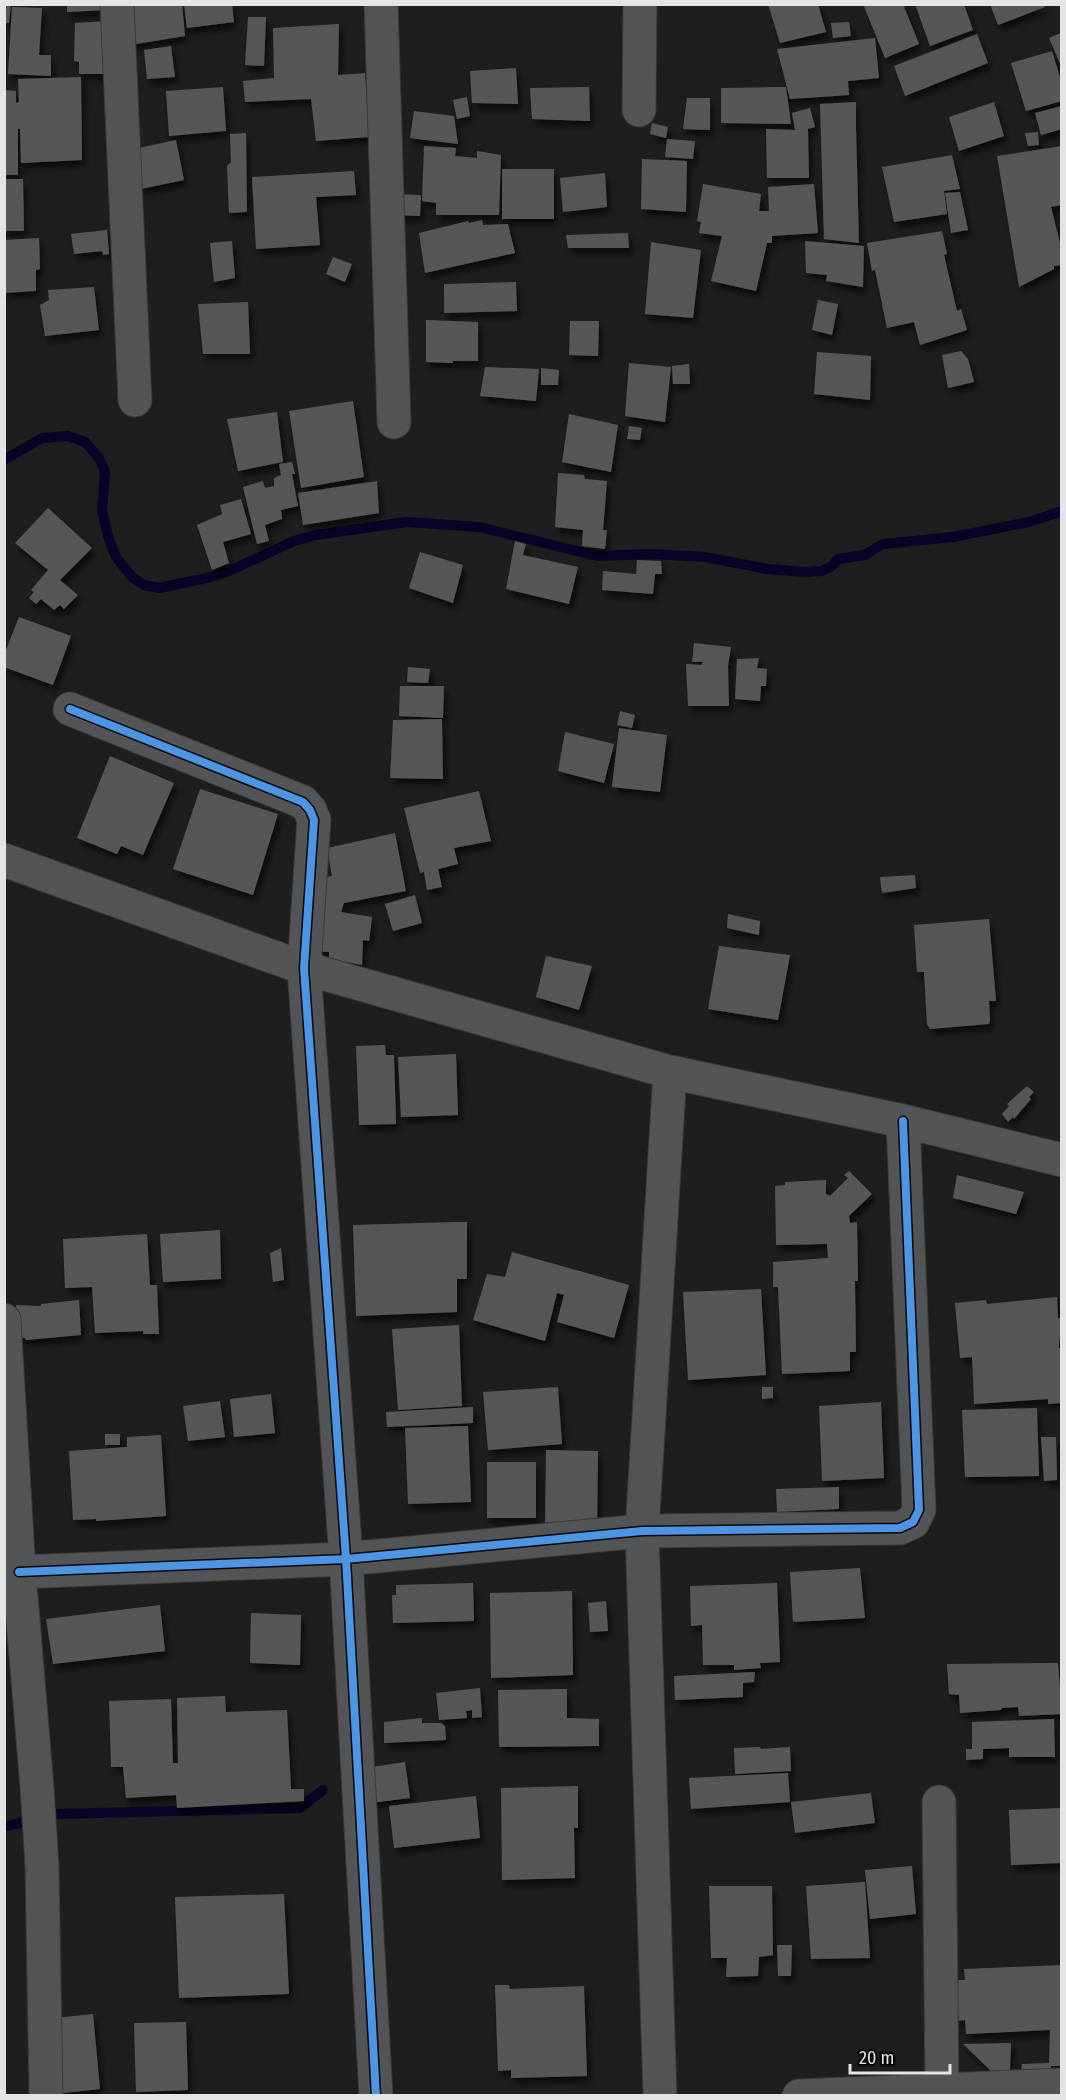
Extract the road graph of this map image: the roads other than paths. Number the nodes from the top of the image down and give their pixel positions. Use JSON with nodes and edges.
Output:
{"nodes":[{"id":1,"x":117,"y":4,"type":"edge"},
{"id":2,"x":381,"y":4,"type":"edge"},
{"id":3,"x":640,"y":4,"type":"edge"},
{"id":4,"x":639,"y":110,"type":"dead end"},
{"id":5,"x":135,"y":400,"type":"dead end"},
{"id":6,"x":394,"y":422,"type":"dead end"},
{"id":7,"x":70,"y":709,"type":"dead end"},
{"id":8,"x":4,"y":860,"type":"edge"},
{"id":9,"x":304,"y":968,"type":"junction"},
{"id":10,"x":670,"y":1072,"type":"junction"},
{"id":11,"x":903,"y":1121,"type":"junction"},
{"id":12,"x":1062,"y":1160,"type":"edge"},
{"id":13,"x":4,"y":1320,"type":"edge"},
{"id":14,"x":642,"y":1531,"type":"junction"},
{"id":15,"x":346,"y":1559,"type":"junction"},
{"id":16,"x":15,"y":1587,"type":"edge"},
{"id":17,"x":939,"y":1802,"type":"dead end"},
{"id":18,"x":1062,"y":2085,"type":"edge"},
{"id":19,"x":942,"y":2090,"type":"junction"},
{"id":20,"x":46,"y":2096,"type":"edge"},
{"id":21,"x":376,"y":2096,"type":"edge"},
{"id":22,"x":660,"y":2096,"type":"edge"},
{"id":23,"x":799,"y":2096,"type":"edge"}],
"edges":[{"from":1,"to":5,"type":"street"},
{"from":2,"to":6,"type":"street"},
{"from":3,"to":4,"type":"street"},
{"from":7,"to":9,"type":"street"},
{"from":8,"to":9,"type":"street"},
{"from":9,"to":10,"type":"street"},
{"from":9,"to":15,"type":"street"},
{"from":10,"to":11,"type":"street"},
{"from":10,"to":14,"type":"street"},
{"from":11,"to":12,"type":"street"},
{"from":11,"to":14,"type":"street"},
{"from":13,"to":16,"type":"street"},
{"from":14,"to":15,"type":"street"},
{"from":14,"to":22,"type":"street"},
{"from":15,"to":16,"type":"street"},
{"from":15,"to":21,"type":"street"},
{"from":16,"to":20,"type":"street"},
{"from":17,"to":19,"type":"street"},
{"from":18,"to":19,"type":"street"},
{"from":19,"to":23,"type":"street"}]}
